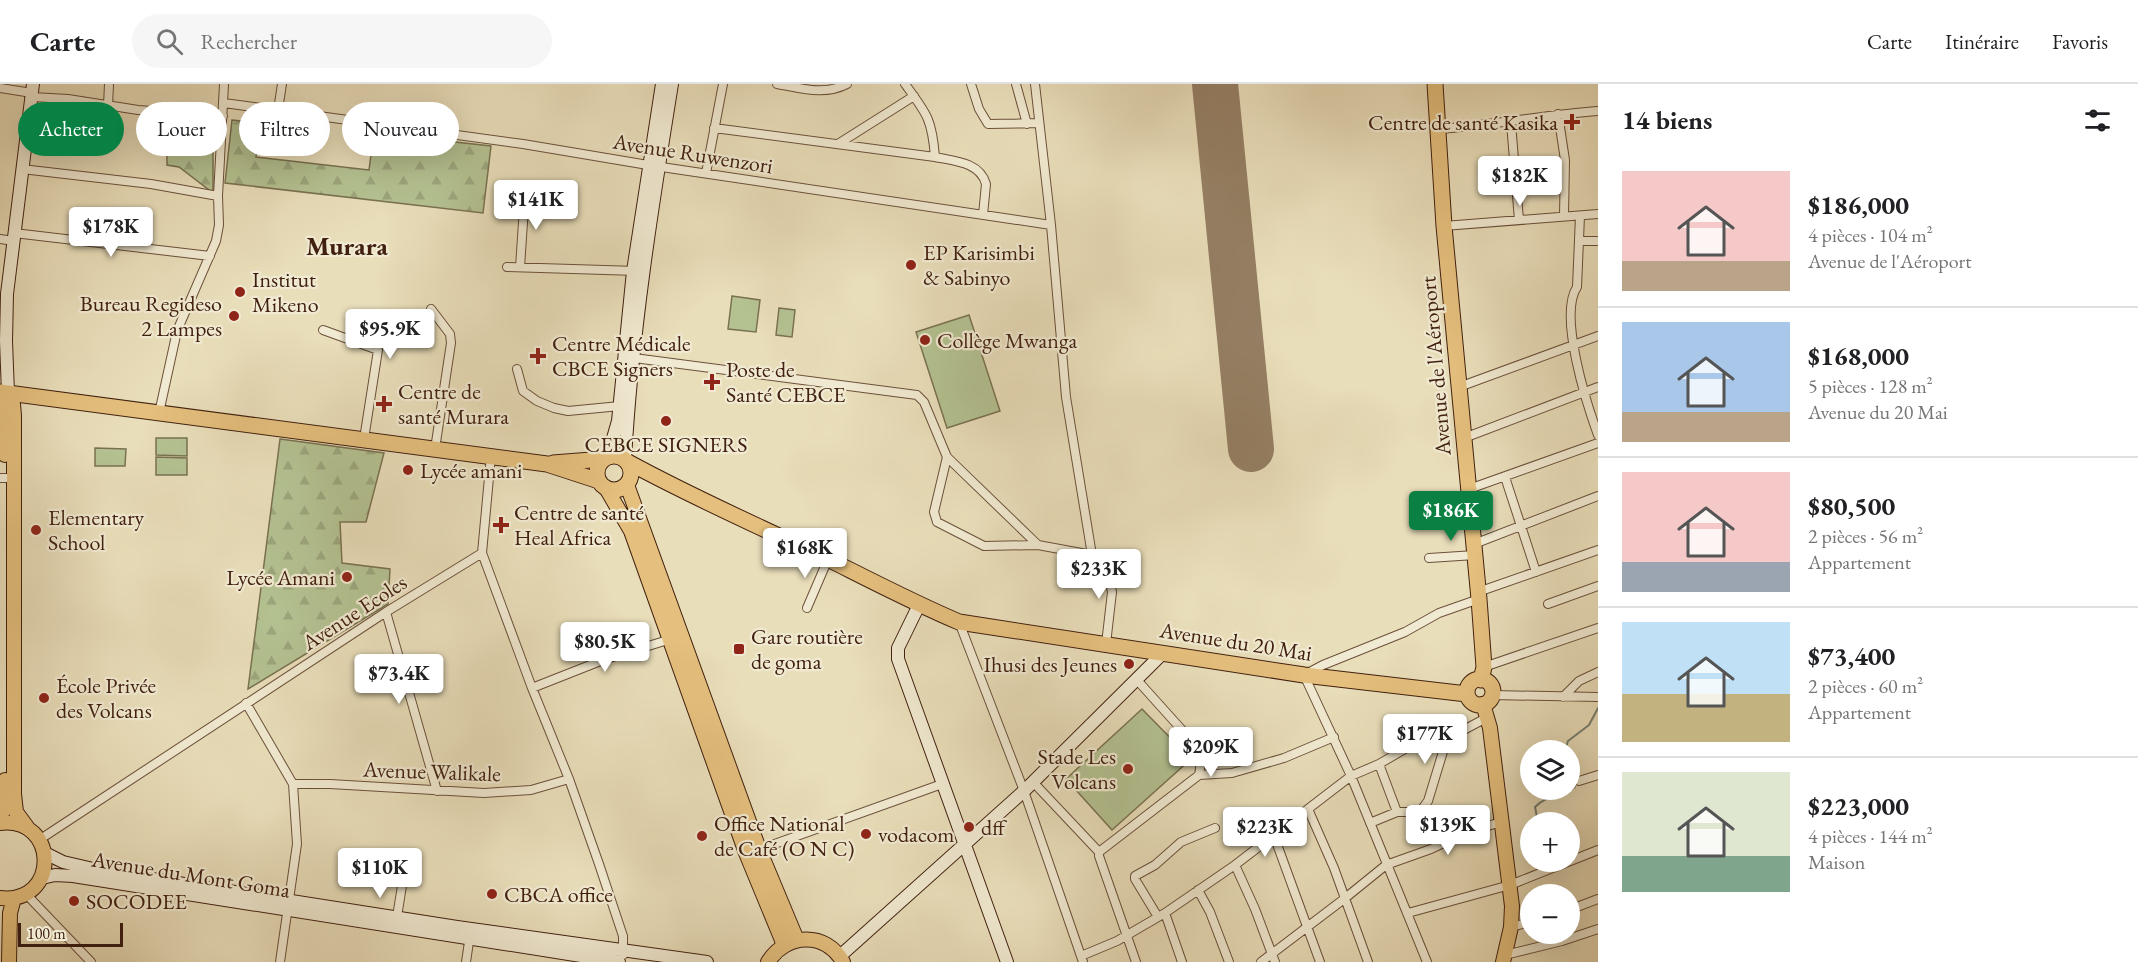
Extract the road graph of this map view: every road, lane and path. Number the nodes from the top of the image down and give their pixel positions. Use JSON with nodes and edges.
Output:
{"nodes":[{"id":1,"x":109,"y":84,"type":"edge"},
{"id":2,"x":224,"y":84,"type":"edge"},
{"id":3,"x":282,"y":84,"type":"edge"},
{"id":4,"x":662,"y":84,"type":"edge"},
{"id":5,"x":672,"y":84,"type":"edge"},
{"id":6,"x":723,"y":84,"type":"edge"},
{"id":7,"x":777,"y":84,"type":"edge"},
{"id":8,"x":847,"y":84,"type":"edge"},
{"id":9,"x":905,"y":84,"type":"edge"},
{"id":10,"x":971,"y":84,"type":"edge"},
{"id":11,"x":1016,"y":84,"type":"edge"},
{"id":12,"x":1035,"y":84,"type":"edge"},
{"id":13,"x":1435,"y":84,"type":"edge"},
{"id":14,"x":791,"y":85,"type":"edge"},
{"id":15,"x":0,"y":88,"type":"edge"},
{"id":16,"x":33,"y":91,"type":"edge"},
{"id":17,"x":914,"y":96,"type":"junction"},
{"id":18,"x":85,"y":102,"type":"edge"},
{"id":19,"x":108,"y":102,"type":"edge"},
{"id":20,"x":224,"y":102,"type":"edge"},
{"id":21,"x":279,"y":102,"type":"edge"},
{"id":22,"x":1598,"y":111,"type":"edge"},
{"id":23,"x":1558,"y":114,"type":"junction"},
{"id":24,"x":330,"y":118,"type":"edge"},
{"id":25,"x":1039,"y":123,"type":"junction"},
{"id":26,"x":1511,"y":123,"type":"junction"},
{"id":27,"x":1027,"y":124,"type":"junction"},
{"id":28,"x":714,"y":128,"type":"junction"},
{"id":29,"x":1439,"y":129,"type":"junction"},
{"id":30,"x":838,"y":144,"type":"junction"},
{"id":31,"x":220,"y":156,"type":"edge"},
{"id":32,"x":935,"y":157,"type":"junction"},
{"id":33,"x":654,"y":165,"type":"junction"},
{"id":34,"x":22,"y":169,"type":"junction"},
{"id":35,"x":706,"y":173,"type":"junction"},
{"id":36,"x":525,"y":193,"type":"dead end"},
{"id":37,"x":218,"y":196,"type":"junction"},
{"id":38,"x":1598,"y":214,"type":"edge"},
{"id":39,"x":983,"y":215,"type":"junction"},
{"id":40,"x":1564,"y":216,"type":"junction"},
{"id":41,"x":1580,"y":216,"type":"junction"},
{"id":42,"x":1519,"y":220,"type":"junction"},
{"id":43,"x":1051,"y":225,"type":"junction"},
{"id":44,"x":1444,"y":226,"type":"junction"},
{"id":45,"x":14,"y":237,"type":"junction"},
{"id":46,"x":0,"y":239,"type":"edge"},
{"id":47,"x":1580,"y":241,"type":"junction"},
{"id":48,"x":1598,"y":241,"type":"edge"},
{"id":49,"x":210,"y":256,"type":"junction"},
{"id":50,"x":507,"y":267,"type":"dead end"},
{"id":51,"x":520,"y":267,"type":"junction"},
{"id":52,"x":639,"y":271,"type":"junction"},
{"id":53,"x":4,"y":293,"type":"edge"},
{"id":54,"x":431,"y":309,"type":"dead end"},
{"id":55,"x":323,"y":330,"type":"dead end"},
{"id":56,"x":1598,"y":336,"type":"edge"},
{"id":57,"x":1574,"y":344,"type":"junction"},
{"id":58,"x":634,"y":358,"type":"junction"},
{"id":59,"x":517,"y":369,"type":"dead end"},
{"id":60,"x":1459,"y":387,"type":"junction"},
{"id":61,"x":1598,"y":387,"type":"edge"},
{"id":62,"x":1583,"y":393,"type":"junction"},
{"id":63,"x":6,"y":394,"type":"edge"},
{"id":64,"x":620,"y":406,"type":"junction"},
{"id":65,"x":159,"y":413,"type":"junction"},
{"id":66,"x":1598,"y":435,"type":"edge"},
{"id":67,"x":1464,"y":438,"type":"junction"},
{"id":68,"x":364,"y":439,"type":"junction"},
{"id":69,"x":1598,"y":443,"type":"edge"},
{"id":70,"x":435,"y":449,"type":"junction"},
{"id":71,"x":491,"y":456,"type":"junction"},
{"id":72,"x":947,"y":457,"type":"junction"},
{"id":73,"x":606,"y":458,"type":"junction"},
{"id":74,"x":626,"y":460,"type":"junction"},
{"id":75,"x":547,"y":464,"type":"junction"},
{"id":76,"x":1505,"y":477,"type":"junction"},
{"id":77,"x":6,"y":478,"type":"edge"},
{"id":78,"x":628,"y":484,"type":"junction"},
{"id":79,"x":602,"y":485,"type":"junction"},
{"id":80,"x":671,"y":486,"type":"junction"},
{"id":81,"x":1469,"y":489,"type":"junction"},
{"id":82,"x":1598,"y":496,"type":"edge"},
{"id":83,"x":1521,"y":526,"type":"junction"},
{"id":84,"x":1038,"y":545,"type":"junction"},
{"id":85,"x":1474,"y":549,"type":"junction"},
{"id":86,"x":1598,"y":550,"type":"edge"},
{"id":87,"x":482,"y":553,"type":"junction"},
{"id":88,"x":1092,"y":555,"type":"junction"},
{"id":89,"x":1430,"y":558,"type":"dead end"},
{"id":90,"x":828,"y":559,"type":"junction"},
{"id":91,"x":1536,"y":572,"type":"junction"},
{"id":92,"x":1598,"y":586,"type":"edge"},
{"id":93,"x":1478,"y":596,"type":"junction"},
{"id":94,"x":1548,"y":604,"type":"dead end"},
{"id":95,"x":919,"y":605,"type":"junction"},
{"id":96,"x":807,"y":608,"type":"dead end"},
{"id":97,"x":386,"y":612,"type":"junction"},
{"id":98,"x":959,"y":622,"type":"junction"},
{"id":99,"x":1598,"y":628,"type":"edge"},
{"id":100,"x":671,"y":639,"type":"junction"},
{"id":101,"x":1106,"y":644,"type":"junction"},
{"id":102,"x":1163,"y":653,"type":"junction"},
{"id":103,"x":1598,"y":672,"type":"edge"},
{"id":104,"x":1483,"y":673,"type":"junction"},
{"id":105,"x":1304,"y":675,"type":"junction"},
{"id":106,"x":1137,"y":680,"type":"junction"},
{"id":107,"x":532,"y":688,"type":"junction"},
{"id":108,"x":1467,"y":694,"type":"junction"},
{"id":109,"x":1598,"y":697,"type":"edge"},
{"id":110,"x":1563,"y":698,"type":"junction"},
{"id":111,"x":246,"y":703,"type":"junction"},
{"id":112,"x":1488,"y":706,"type":"junction"},
{"id":113,"x":1335,"y":737,"type":"junction"},
{"id":114,"x":1445,"y":745,"type":"junction"},
{"id":115,"x":1379,"y":764,"type":"junction"},
{"id":116,"x":1199,"y":775,"type":"junction"},
{"id":117,"x":1351,"y":776,"type":"junction"},
{"id":118,"x":1598,"y":776,"type":"edge"},
{"id":119,"x":569,"y":779,"type":"junction"},
{"id":120,"x":1580,"y":781,"type":"edge"},
{"id":121,"x":1033,"y":782,"type":"junction"},
{"id":122,"x":293,"y":784,"type":"junction"},
{"id":123,"x":942,"y":784,"type":"junction"},
{"id":124,"x":438,"y":791,"type":"junction"},
{"id":125,"x":1023,"y":791,"type":"junction"},
{"id":126,"x":1308,"y":809,"type":"junction"},
{"id":127,"x":1397,"y":812,"type":"junction"},
{"id":128,"x":0,"y":815,"type":"edge"},
{"id":129,"x":1502,"y":822,"type":"junction"},
{"id":130,"x":0,"y":823,"type":"edge"},
{"id":131,"x":1370,"y":823,"type":"junction"},
{"id":132,"x":27,"y":827,"type":"junction"},
{"id":133,"x":1215,"y":828,"type":"dead end"},
{"id":134,"x":1274,"y":836,"type":"junction"},
{"id":135,"x":964,"y":844,"type":"junction"},
{"id":136,"x":42,"y":846,"type":"junction"},
{"id":137,"x":1598,"y":850,"type":"edge"},
{"id":138,"x":752,"y":851,"type":"junction"},
{"id":139,"x":1099,"y":852,"type":"junction"},
{"id":140,"x":1235,"y":865,"type":"junction"},
{"id":141,"x":1386,"y":865,"type":"junction"},
{"id":142,"x":405,"y":867,"type":"dead end"},
{"id":143,"x":42,"y":878,"type":"junction"},
{"id":144,"x":1510,"y":885,"type":"junction"},
{"id":145,"x":1198,"y":890,"type":"junction"},
{"id":146,"x":13,"y":897,"type":"edge"},
{"id":147,"x":235,"y":897,"type":"junction"},
{"id":148,"x":1344,"y":899,"type":"junction"},
{"id":149,"x":1598,"y":899,"type":"edge"},
{"id":150,"x":288,"y":905,"type":"junction"},
{"id":151,"x":1580,"y":906,"type":"edge"},
{"id":152,"x":0,"y":912,"type":"edge"},
{"id":153,"x":1407,"y":913,"type":"junction"},
{"id":154,"x":1161,"y":915,"type":"junction"},
{"id":155,"x":396,"y":922,"type":"junction"},
{"id":156,"x":1520,"y":925,"type":"edge"},
{"id":157,"x":1511,"y":927,"type":"junction"},
{"id":158,"x":1307,"y":928,"type":"junction"},
{"id":159,"x":1598,"y":929,"type":"edge"},
{"id":160,"x":471,"y":934,"type":"junction"},
{"id":161,"x":1127,"y":936,"type":"junction"},
{"id":162,"x":797,"y":940,"type":"junction"},
{"id":163,"x":783,"y":945,"type":"junction"},
{"id":164,"x":0,"y":958,"type":"edge"},
{"id":165,"x":621,"y":958,"type":"edge"},
{"id":166,"x":1274,"y":958,"type":"edge"},
{"id":167,"x":1504,"y":958,"type":"edge"},
{"id":168,"x":842,"y":959,"type":"edge"},
{"id":169,"x":1082,"y":959,"type":"edge"},
{"id":170,"x":9,"y":962,"type":"edge"},
{"id":171,"x":91,"y":962,"type":"edge"},
{"id":172,"x":280,"y":962,"type":"edge"},
{"id":173,"x":466,"y":962,"type":"edge"},
{"id":174,"x":707,"y":962,"type":"edge"},
{"id":175,"x":768,"y":962,"type":"edge"},
{"id":176,"x":1006,"y":962,"type":"edge"},
{"id":177,"x":1136,"y":962,"type":"edge"},
{"id":178,"x":1182,"y":962,"type":"edge"},
{"id":179,"x":1229,"y":962,"type":"edge"},
{"id":180,"x":1261,"y":962,"type":"edge"},
{"id":181,"x":1320,"y":962,"type":"edge"},
{"id":182,"x":1368,"y":962,"type":"edge"},
{"id":183,"x":1427,"y":962,"type":"edge"}],
"edges":[{"from":1,"to":19,"type":"street"},
{"from":2,"to":20,"type":"street"},
{"from":3,"to":21,"type":"street"},
{"from":4,"to":33,"type":"street"},
{"from":5,"to":33,"type":"street"},
{"from":6,"to":28,"type":"street"},
{"from":7,"to":14,"type":"street"},
{"from":8,"to":14,"type":"street"},
{"from":9,"to":17,"type":"street"},
{"from":10,"to":27,"type":"street"},
{"from":11,"to":27,"type":"street"},
{"from":12,"to":25,"type":"street"},
{"from":13,"to":29,"type":"highway","name":"Avenue de l'Aéroport"},
{"from":15,"to":16,"type":"street"},
{"from":16,"to":18,"type":"street"},
{"from":16,"to":34,"type":"street"},
{"from":17,"to":30,"type":"street"},
{"from":17,"to":32,"type":"street"},
{"from":22,"to":23,"type":"street"},
{"from":23,"to":26,"type":"street"},
{"from":23,"to":40,"type":"street"},
{"from":24,"to":33,"type":"street","name":"Avenue Ruwenzori"},
{"from":25,"to":27,"type":"street"},
{"from":25,"to":43,"type":"street"},
{"from":26,"to":29,"type":"street"},
{"from":26,"to":42,"type":"street"},
{"from":28,"to":30,"type":"street"},
{"from":28,"to":35,"type":"street"},
{"from":29,"to":44,"type":"highway","name":"Avenue de l'Aéroport"},
{"from":30,"to":32,"type":"street"},
{"from":31,"to":37,"type":"street"},
{"from":32,"to":39,"type":"street"},
{"from":33,"to":35,"type":"street","name":"Avenue Ruwenzori"},
{"from":33,"to":52,"type":"street"},
{"from":34,"to":37,"type":"street"},
{"from":34,"to":45,"type":"street"},
{"from":35,"to":39,"type":"street","name":"Avenue Ruwenzori"},
{"from":36,"to":51,"type":"street"},
{"from":37,"to":49,"type":"street"},
{"from":38,"to":41,"type":"street"},
{"from":39,"to":43,"type":"street","name":"Avenue Ruwenzori"},
{"from":40,"to":41,"type":"street"},
{"from":40,"to":42,"type":"street"},
{"from":41,"to":47,"type":"street"},
{"from":42,"to":44,"type":"street"},
{"from":43,"to":88,"type":"street"},
{"from":44,"to":60,"type":"highway","name":"Avenue de l'Aéroport"},
{"from":45,"to":46,"type":"street"},
{"from":45,"to":49,"type":"street"},
{"from":45,"to":53,"type":"street"},
{"from":47,"to":48,"type":"street"},
{"from":47,"to":57,"type":"street"},
{"from":49,"to":65,"type":"street"},
{"from":50,"to":51,"type":"street"},
{"from":51,"to":52,"type":"street"},
{"from":52,"to":58,"type":"street"},
{"from":52,"to":64,"type":"street"},
{"from":53,"to":63,"type":"street"},
{"from":54,"to":70,"type":"street"},
{"from":55,"to":68,"type":"street"},
{"from":56,"to":57,"type":"street"},
{"from":57,"to":60,"type":"street"},
{"from":57,"to":62,"type":"street"},
{"from":58,"to":72,"type":"street"},
{"from":58,"to":74,"type":"street"},
{"from":59,"to":64,"type":"street"},
{"from":60,"to":67,"type":"highway","name":"Avenue de l'Aéroport"},
{"from":61,"to":62,"type":"street"},
{"from":62,"to":66,"type":"street"},
{"from":62,"to":67,"type":"street"},
{"from":63,"to":65,"type":"highway"},
{"from":63,"to":77,"type":"main road"},
{"from":64,"to":73,"type":"street"},
{"from":65,"to":68,"type":"highway"},
{"from":67,"to":81,"type":"highway","name":"Avenue de l'Aéroport"},
{"from":68,"to":70,"type":"highway"},
{"from":69,"to":76,"type":"street"},
{"from":70,"to":71,"type":"highway"},
{"from":71,"to":75,"type":"highway"},
{"from":71,"to":87,"type":"street"},
{"from":72,"to":84,"type":"street"},
{"from":72,"to":84,"type":"street"},
{"from":73,"to":74,"type":"highway"},
{"from":73,"to":75,"type":"highway"},
{"from":73,"to":79,"type":"highway"},
{"from":74,"to":78,"type":"highway"},
{"from":74,"to":80,"type":"highway","name":"Avenue du 20 Mai"},
{"from":75,"to":79,"type":"highway"},
{"from":76,"to":81,"type":"street"},
{"from":76,"to":83,"type":"street"},
{"from":77,"to":128,"type":"main road"},
{"from":77,"to":132,"type":"main road"},
{"from":78,"to":79,"type":"highway"},
{"from":78,"to":80,"type":"highway"},
{"from":78,"to":138,"type":"main road"},
{"from":79,"to":100,"type":"main road"},
{"from":80,"to":90,"type":"highway","name":"Avenue du 20 Mai"},
{"from":81,"to":85,"type":"highway","name":"Avenue de l'Aéroport"},
{"from":82,"to":83,"type":"street"},
{"from":83,"to":85,"type":"street"},
{"from":83,"to":91,"type":"street"},
{"from":84,"to":88,"type":"street"},
{"from":85,"to":89,"type":"street"},
{"from":85,"to":93,"type":"highway","name":"Avenue de l'Aéroport"},
{"from":86,"to":91,"type":"street"},
{"from":87,"to":97,"type":"street","name":"Avenue Ecoles"},
{"from":87,"to":107,"type":"street"},
{"from":88,"to":101,"type":"street"},
{"from":90,"to":95,"type":"highway","name":"Avenue du 20 Mai"},
{"from":90,"to":96,"type":"street"},
{"from":91,"to":93,"type":"street"},
{"from":92,"to":94,"type":"street"},
{"from":93,"to":104,"type":"highway","name":"Avenue de l'Aéroport"},
{"from":93,"to":105,"type":"street"},
{"from":95,"to":98,"type":"highway","name":"Avenue du 20 Mai"},
{"from":95,"to":123,"type":"street"},
{"from":97,"to":111,"type":"street","name":"Avenue Ecoles"},
{"from":97,"to":124,"type":"street"},
{"from":98,"to":101,"type":"highway","name":"Avenue du 20 Mai"},
{"from":98,"to":125,"type":"street"},
{"from":99,"to":104,"type":"street"},
{"from":100,"to":107,"type":"street"},
{"from":100,"to":138,"type":"main road"},
{"from":101,"to":102,"type":"highway","name":"Avenue du 20 Mai"},
{"from":102,"to":105,"type":"highway","name":"Avenue du 20 Mai"},
{"from":102,"to":106,"type":"street"},
{"from":103,"to":110,"type":"street"},
{"from":104,"to":108,"type":"highway"},
{"from":104,"to":112,"type":"highway"},
{"from":105,"to":108,"type":"highway","name":"Avenue du 20 Mai"},
{"from":105,"to":113,"type":"street"},
{"from":106,"to":116,"type":"street"},
{"from":106,"to":121,"type":"street"},
{"from":107,"to":119,"type":"street"},
{"from":108,"to":112,"type":"highway"},
{"from":109,"to":110,"type":"street"},
{"from":110,"to":112,"type":"street"},
{"from":111,"to":122,"type":"street"},
{"from":111,"to":136,"type":"street","name":"Avenue Ecoles"},
{"from":112,"to":114,"type":"street"},
{"from":112,"to":129,"type":"main road"},
{"from":113,"to":116,"type":"street"},
{"from":113,"to":117,"type":"street"},
{"from":114,"to":115,"type":"street"},
{"from":114,"to":127,"type":"street"},
{"from":115,"to":117,"type":"street"},
{"from":115,"to":127,"type":"street"},
{"from":116,"to":139,"type":"street"},
{"from":117,"to":126,"type":"street"},
{"from":117,"to":131,"type":"street"},
{"from":118,"to":120,"type":"street"},
{"from":119,"to":124,"type":"street","name":"Avenue Walikale"},
{"from":119,"to":165,"type":"street"},
{"from":121,"to":125,"type":"street"},
{"from":121,"to":139,"type":"street"},
{"from":122,"to":124,"type":"street","name":"Avenue Walikale"},
{"from":122,"to":150,"type":"street"},
{"from":123,"to":135,"type":"street"},
{"from":123,"to":138,"type":"street"},
{"from":125,"to":135,"type":"street"},
{"from":125,"to":169,"type":"street"},
{"from":126,"to":134,"type":"street"},
{"from":126,"to":148,"type":"street"},
{"from":127,"to":131,"type":"street"},
{"from":129,"to":141,"type":"street"},
{"from":129,"to":144,"type":"main road"},
{"from":130,"to":132,"type":"main road"},
{"from":131,"to":141,"type":"street"},
{"from":132,"to":136,"type":"main road"},
{"from":133,"to":154,"type":"street"},
{"from":134,"to":140,"type":"street"},
{"from":134,"to":158,"type":"street"},
{"from":135,"to":168,"type":"street"},
{"from":135,"to":176,"type":"street"},
{"from":136,"to":143,"type":"main road"},
{"from":136,"to":147,"type":"street"},
{"from":137,"to":144,"type":"street"},
{"from":138,"to":162,"type":"main road"},
{"from":138,"to":163,"type":"main road"},
{"from":139,"to":161,"type":"street"},
{"from":140,"to":145,"type":"street"},
{"from":140,"to":166,"type":"street"},
{"from":141,"to":148,"type":"street"},
{"from":141,"to":153,"type":"street"},
{"from":142,"to":155,"type":"street"},
{"from":143,"to":146,"type":"main road"},
{"from":143,"to":147,"type":"street","name":"Avenue du Mont Goma"},
{"from":144,"to":153,"type":"street"},
{"from":144,"to":157,"type":"main road"},
{"from":145,"to":154,"type":"street"},
{"from":145,"to":179,"type":"street"},
{"from":146,"to":170,"type":"main road"},
{"from":146,"to":171,"type":"street"},
{"from":147,"to":150,"type":"street"},
{"from":148,"to":158,"type":"street"},
{"from":148,"to":182,"type":"street"},
{"from":149,"to":151,"type":"street"},
{"from":150,"to":155,"type":"street"},
{"from":150,"to":172,"type":"street"},
{"from":152,"to":164,"type":"main road"},
{"from":153,"to":183,"type":"street"},
{"from":154,"to":161,"type":"street"},
{"from":154,"to":178,"type":"street"},
{"from":155,"to":160,"type":"street"},
{"from":156,"to":157,"type":"street"},
{"from":157,"to":167,"type":"main road"},
{"from":158,"to":166,"type":"street"},
{"from":158,"to":181,"type":"street"},
{"from":159,"to":167,"type":"street"},
{"from":160,"to":165,"type":"street"},
{"from":160,"to":173,"type":"street"},
{"from":161,"to":169,"type":"street"},
{"from":161,"to":177,"type":"street"},
{"from":162,"to":163,"type":"main road"},
{"from":162,"to":168,"type":"main road"},
{"from":163,"to":175,"type":"main road"},
{"from":165,"to":174,"type":"street"},
{"from":166,"to":180,"type":"street"}]}
